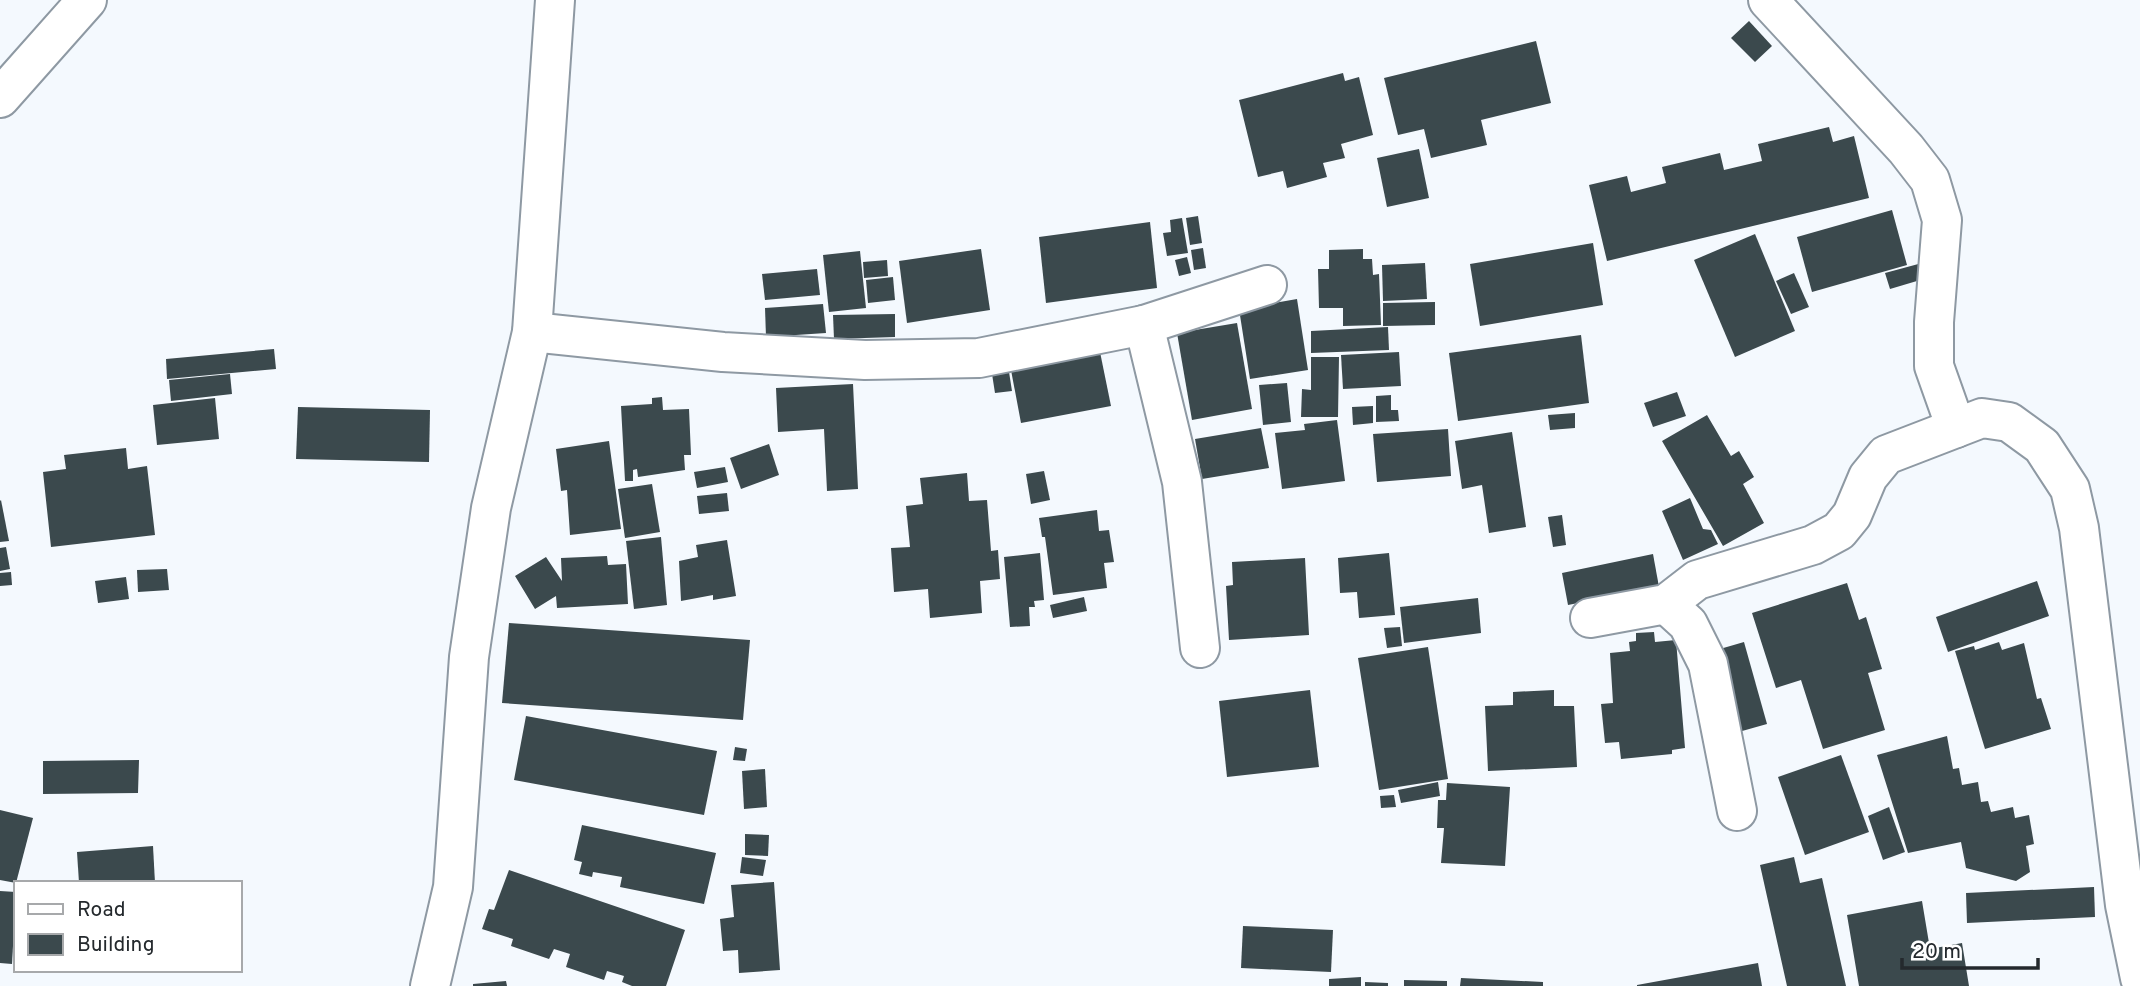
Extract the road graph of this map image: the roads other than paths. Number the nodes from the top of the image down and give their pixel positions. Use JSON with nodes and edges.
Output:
{"nodes":[{"id":1,"x":87,"y":0,"type":"edge"},
{"id":2,"x":555,"y":0,"type":"edge"},
{"id":3,"x":1768,"y":0,"type":"edge"},
{"id":4,"x":0,"y":98,"type":"edge"},
{"id":5,"x":1267,"y":285,"type":"dead end"},
{"id":6,"x":1144,"y":325,"type":"junction"},
{"id":7,"x":531,"y":332,"type":"junction"},
{"id":8,"x":1956,"y":428,"type":"junction"},
{"id":9,"x":1666,"y":604,"type":"junction"},
{"id":10,"x":1590,"y":618,"type":"dead end"},
{"id":11,"x":1200,"y":648,"type":"dead end"},
{"id":12,"x":1737,"y":811,"type":"dead end"},
{"id":13,"x":2140,"y":978,"type":"edge"},
{"id":14,"x":430,"y":986,"type":"edge"}],
"edges":[{"from":1,"to":4,"type":"street"},
{"from":2,"to":7,"type":"street"},
{"from":3,"to":8,"type":"street"},
{"from":5,"to":6,"type":"street"},
{"from":6,"to":7,"type":"street"},
{"from":6,"to":11,"type":"street"},
{"from":7,"to":14,"type":"street"},
{"from":8,"to":9,"type":"street"},
{"from":8,"to":13,"type":"street"},
{"from":9,"to":10,"type":"street"},
{"from":9,"to":12,"type":"street"}]}
